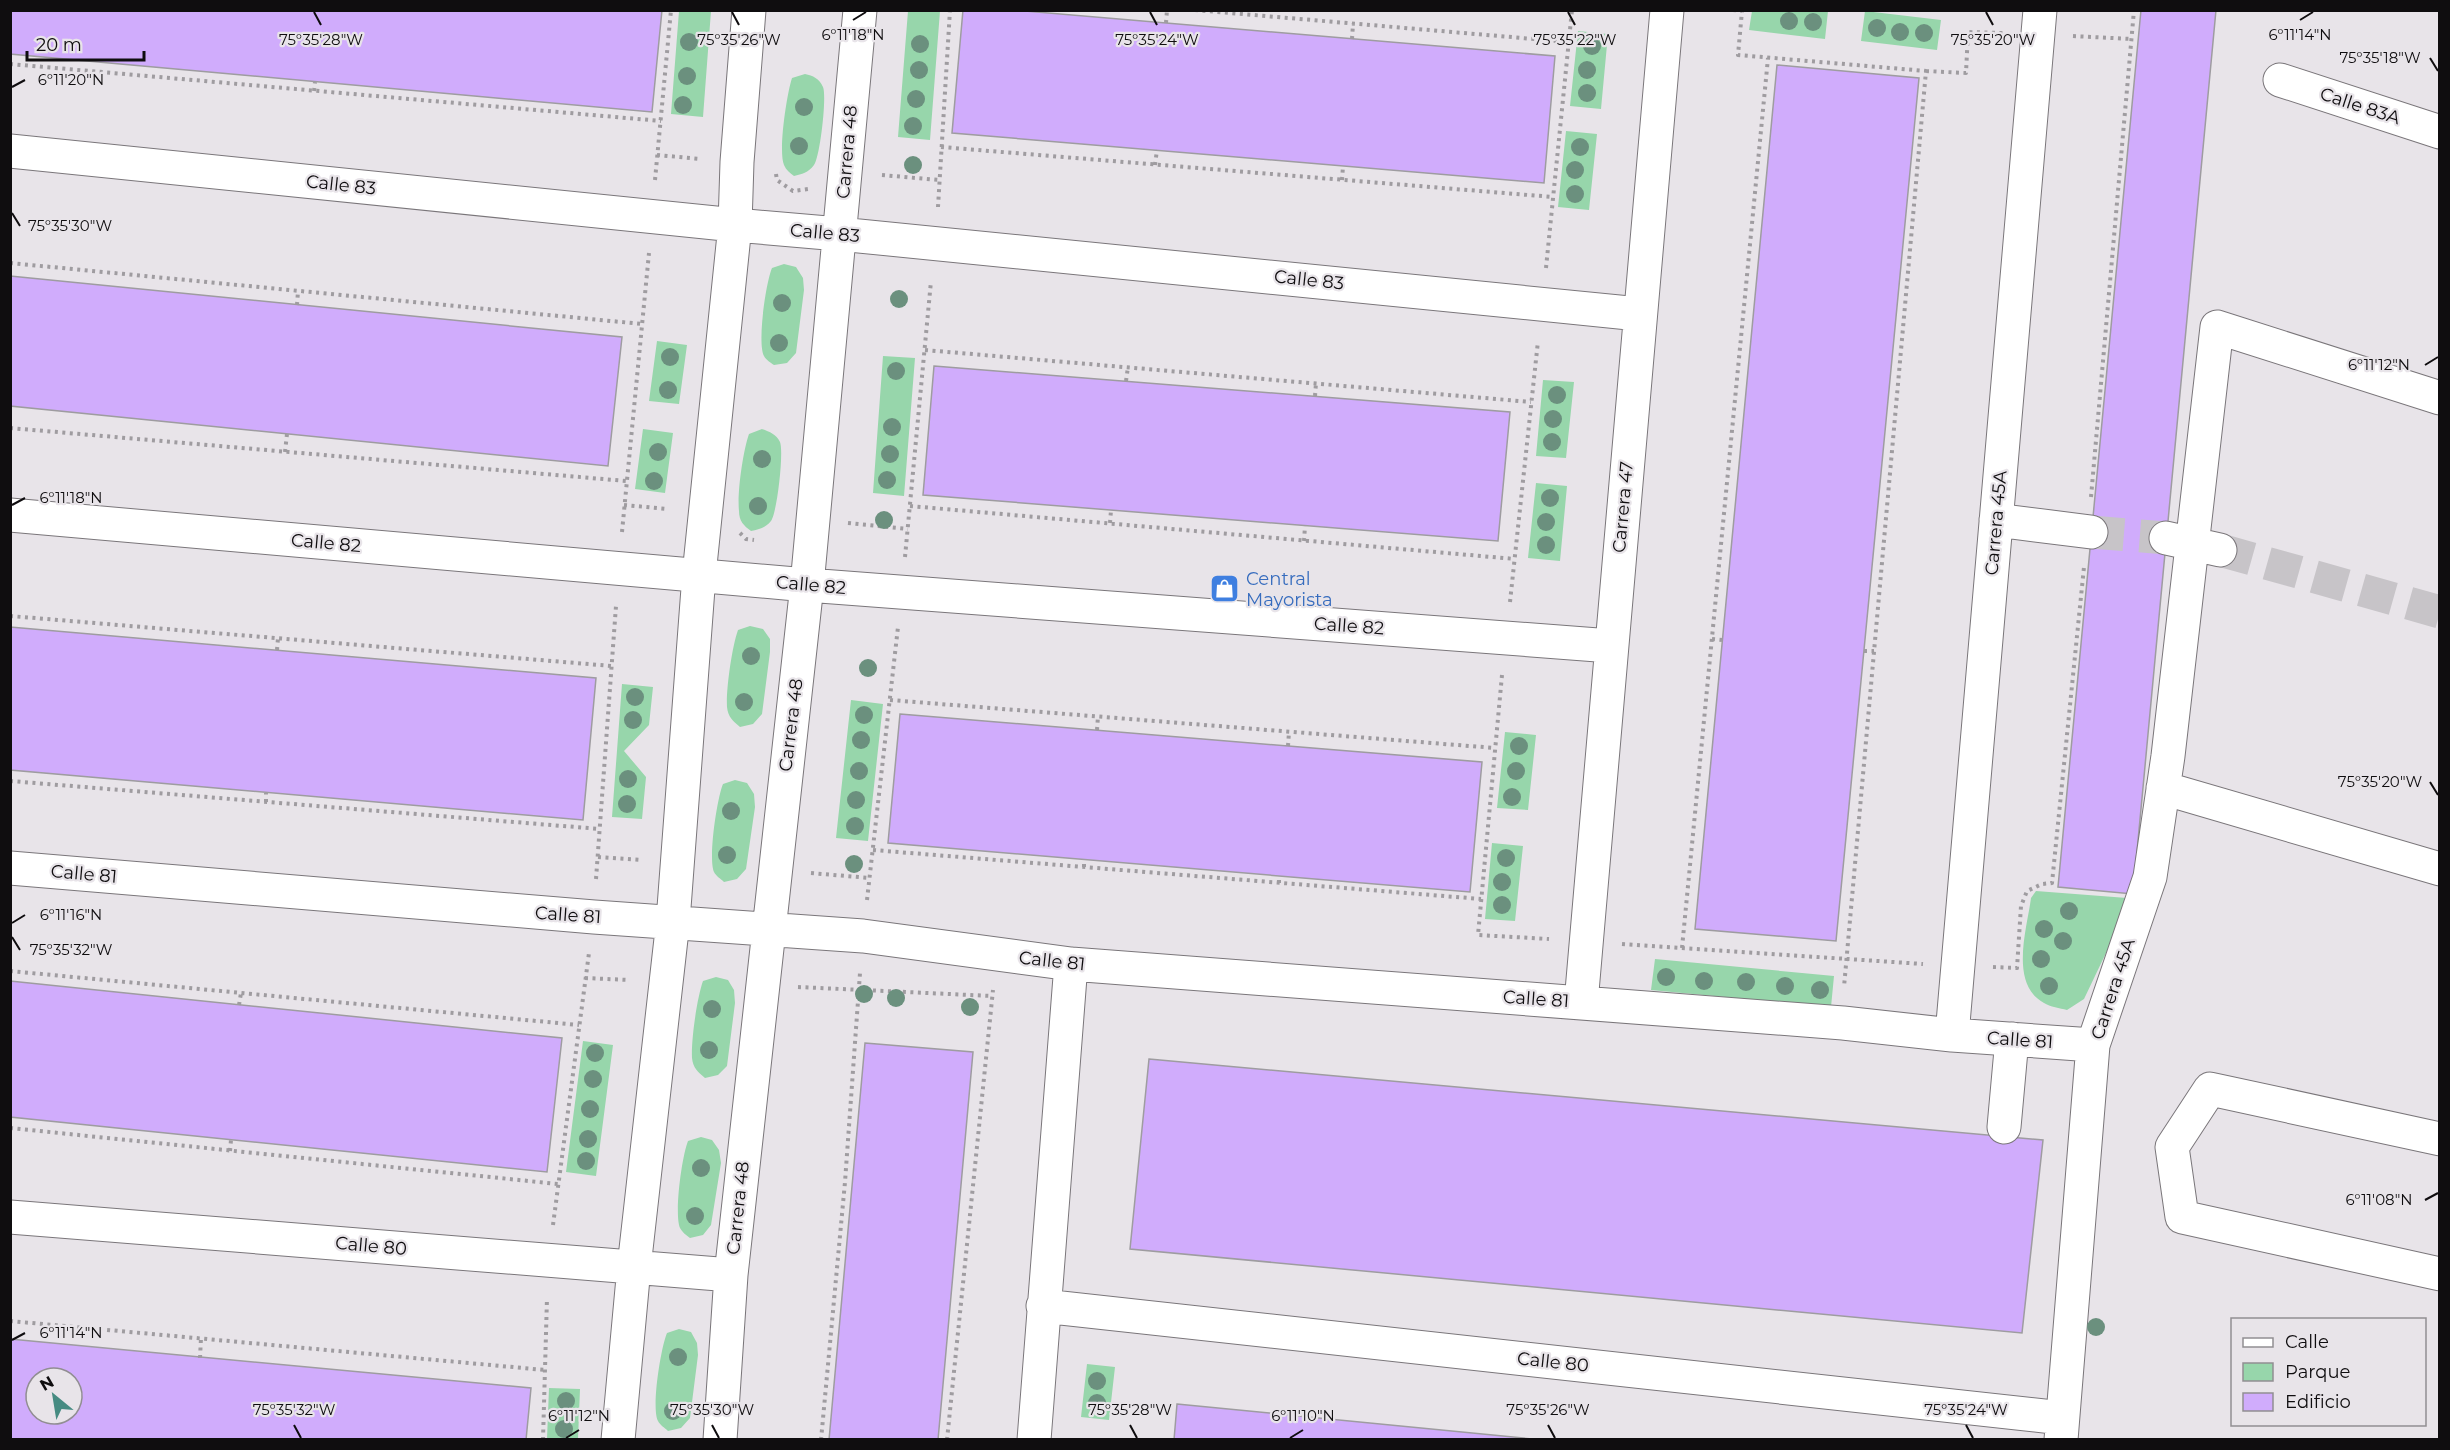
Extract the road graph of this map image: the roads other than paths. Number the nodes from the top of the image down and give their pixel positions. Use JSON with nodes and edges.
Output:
{"nodes":[{"id":1,"x":749,"y":10,"type":"edge"},
{"id":2,"x":860,"y":10,"type":"edge"},
{"id":3,"x":1667,"y":10,"type":"edge"},
{"id":4,"x":2040,"y":10,"type":"edge"},
{"id":5,"x":2280,"y":80,"type":"dead end"},
{"id":6,"x":2439,"y":132,"type":"edge"},
{"id":7,"x":10,"y":151,"type":"edge"},
{"id":8,"x":735,"y":225,"type":"junction"},
{"id":9,"x":839,"y":234,"type":"junction"},
{"id":10,"x":1639,"y":314,"type":"junction"},
{"id":11,"x":2439,"y":398,"type":"edge"},
{"id":12,"x":10,"y":515,"type":"edge"},
{"id":13,"x":1996,"y":520,"type":"junction"},
{"id":14,"x":2091,"y":532,"type":"tunnel mouth"},
{"id":15,"x":699,"y":575,"type":"junction"},
{"id":16,"x":807,"y":585,"type":"junction"},
{"id":17,"x":1611,"y":646,"type":"junction"},
{"id":18,"x":2163,"y":788,"type":"junction"},
{"id":19,"x":10,"y":868,"type":"edge"},
{"id":20,"x":2439,"y":869,"type":"edge"},
{"id":21,"x":673,"y":921,"type":"junction"},
{"id":22,"x":768,"y":928,"type":"junction"},
{"id":23,"x":1071,"y":964,"type":"junction"},
{"id":24,"x":1581,"y":1003,"type":"junction"},
{"id":25,"x":1952,"y":1035,"type":"junction"},
{"id":26,"x":2012,"y":1039,"type":"junction"},
{"id":27,"x":2093,"y":1046,"type":"junction"},
{"id":28,"x":2004,"y":1127,"type":"dead end"},
{"id":29,"x":2439,"y":1139,"type":"edge"},
{"id":30,"x":10,"y":1217,"type":"edge"},
{"id":31,"x":634,"y":1267,"type":"junction"},
{"id":32,"x":2439,"y":1274,"type":"edge"},
{"id":33,"x":731,"y":1275,"type":"junction"},
{"id":34,"x":1043,"y":1306,"type":"junction"},
{"id":35,"x":2062,"y":1429,"type":"edge"},
{"id":36,"x":618,"y":1440,"type":"edge"},
{"id":37,"x":720,"y":1440,"type":"edge"},
{"id":38,"x":1034,"y":1440,"type":"edge"}],
"edges":[{"from":1,"to":8,"type":"street"},
{"from":2,"to":9,"type":"street","name":"Carrera 48"},
{"from":3,"to":10,"type":"street","name":"Carrera 47"},
{"from":4,"to":13,"type":"street","name":"Carrera 45A"},
{"from":5,"to":6,"type":"street","name":"Calle 83A"},
{"from":7,"to":8,"type":"street","name":"Calle 83"},
{"from":8,"to":9,"type":"street","name":"Calle 83"},
{"from":8,"to":15,"type":"street"},
{"from":9,"to":10,"type":"street","name":"Calle 83"},
{"from":9,"to":16,"type":"street","name":"Carrera 48"},
{"from":10,"to":17,"type":"street","name":"Carrera 47"},
{"from":11,"to":18,"type":"street","name":"Carrera 45A"},
{"from":12,"to":15,"type":"street","name":"Calle 82"},
{"from":13,"to":14,"type":"street"},
{"from":13,"to":25,"type":"street","name":"Carrera 45A"},
{"from":15,"to":16,"type":"street","name":"Calle 82"},
{"from":15,"to":21,"type":"street"},
{"from":16,"to":17,"type":"street","name":"Calle 82"},
{"from":16,"to":22,"type":"street","name":"Carrera 48"},
{"from":17,"to":24,"type":"street","name":"Carrera 47"},
{"from":18,"to":20,"type":"street"},
{"from":18,"to":27,"type":"street","name":"Carrera 45A"},
{"from":19,"to":21,"type":"street","name":"Calle 81"},
{"from":21,"to":22,"type":"street","name":"Calle 81"},
{"from":21,"to":31,"type":"street"},
{"from":22,"to":23,"type":"street","name":"Calle 81"},
{"from":22,"to":33,"type":"street","name":"Carrera 48"},
{"from":23,"to":24,"type":"street","name":"Calle 81"},
{"from":23,"to":34,"type":"street"},
{"from":24,"to":25,"type":"street","name":"Calle 81"},
{"from":25,"to":26,"type":"street","name":"Calle 81"},
{"from":26,"to":27,"type":"street","name":"Calle 81"},
{"from":26,"to":28,"type":"street"},
{"from":27,"to":35,"type":"street","name":"Carrera 45A"},
{"from":29,"to":32,"type":"street"},
{"from":30,"to":31,"type":"street","name":"Calle 80"},
{"from":31,"to":33,"type":"street","name":"Calle 80"},
{"from":31,"to":36,"type":"street"},
{"from":33,"to":37,"type":"street","name":"Carrera 48"},
{"from":34,"to":35,"type":"street","name":"Calle 80"},
{"from":34,"to":38,"type":"street"}]}
